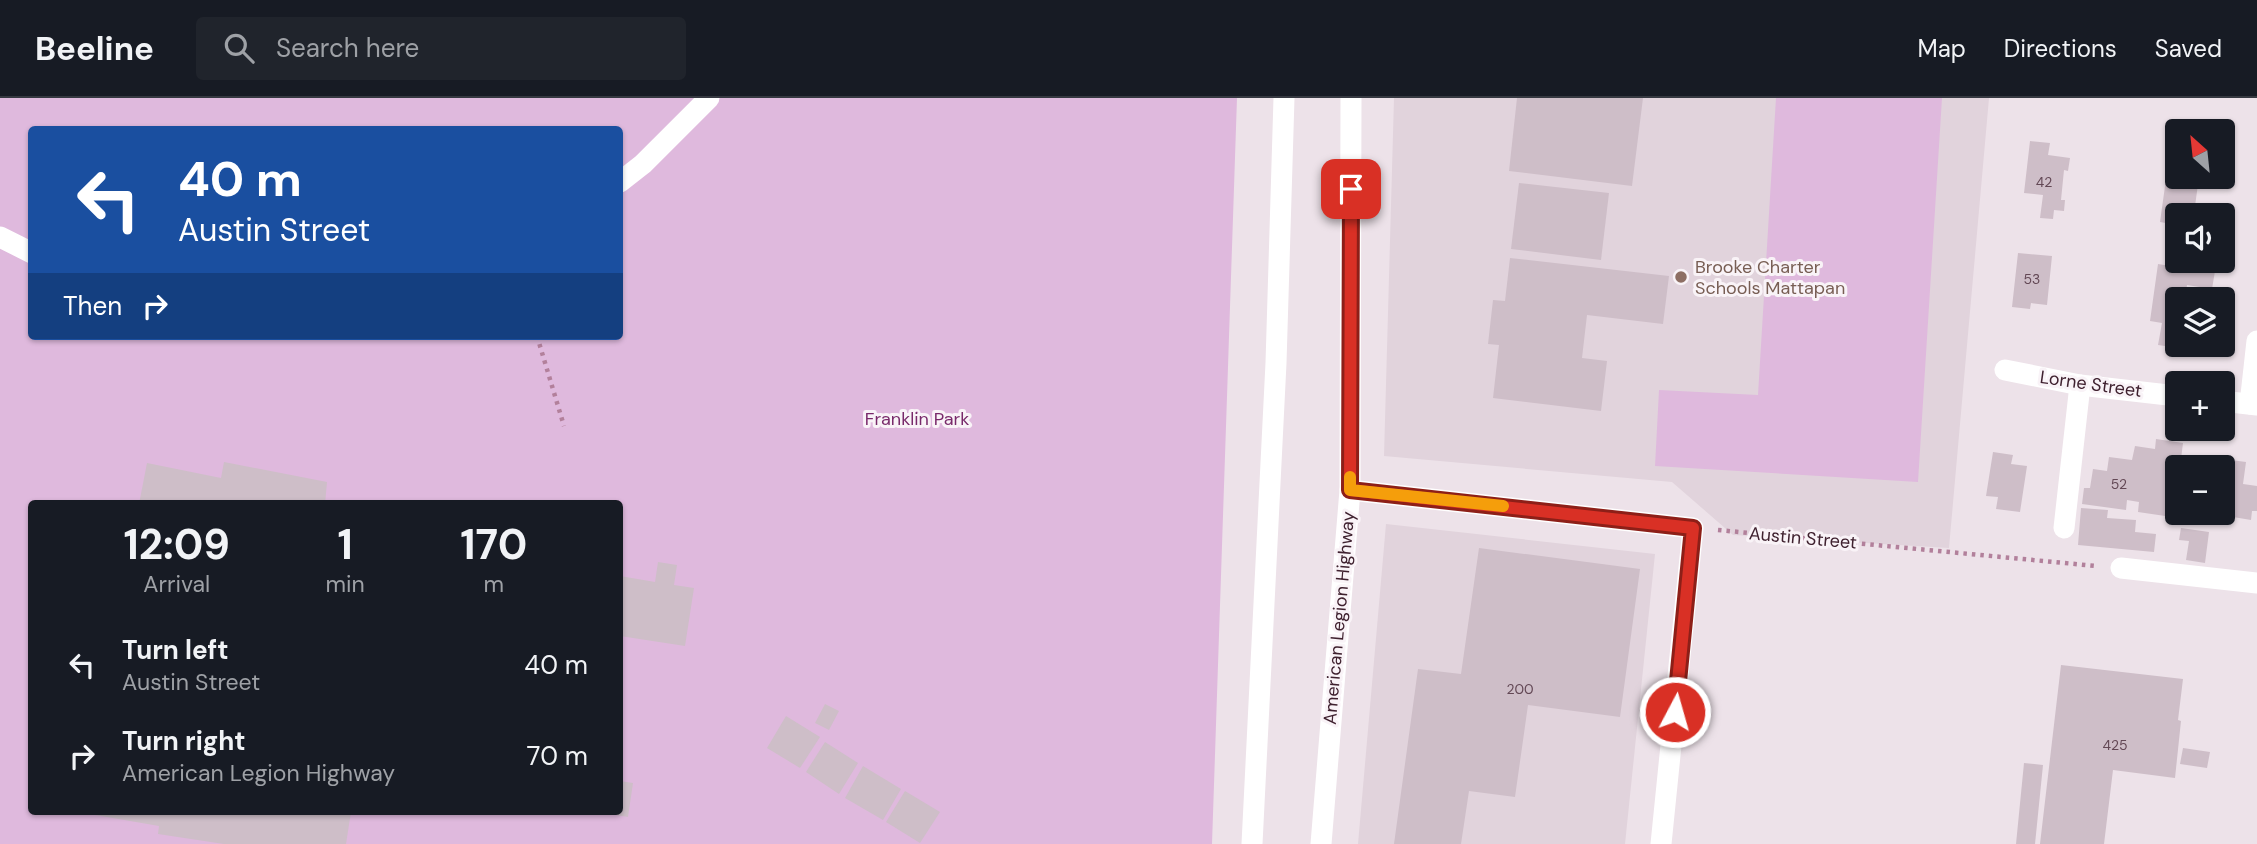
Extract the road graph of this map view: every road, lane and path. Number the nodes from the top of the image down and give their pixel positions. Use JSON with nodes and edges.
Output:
{"nodes":[{"id":1,"x":709,"y":98,"type":"edge"},
{"id":2,"x":1284,"y":98,"type":"edge"},
{"id":3,"x":1351,"y":98,"type":"edge"},
{"id":4,"x":623,"y":180,"type":"edge"},
{"id":5,"x":0,"y":237,"type":"edge"},
{"id":6,"x":28,"y":251,"type":"edge"},
{"id":7,"x":538,"y":340,"type":"edge"},
{"id":8,"x":2257,"y":341,"type":"edge"},
{"id":9,"x":2004,"y":370,"type":"dead end"},
{"id":10,"x":2080,"y":385,"type":"junction"},
{"id":11,"x":2165,"y":395,"type":"edge"},
{"id":12,"x":2235,"y":402,"type":"edge"},
{"id":13,"x":2253,"y":404,"type":"edge"},
{"id":14,"x":564,"y":426,"type":"dead end"},
{"id":15,"x":1350,"y":490,"type":"junction"},
{"id":16,"x":1693,"y":528,"type":"junction"},
{"id":17,"x":2064,"y":528,"type":"dead end"},
{"id":18,"x":2121,"y":568,"type":"joint"},
{"id":19,"x":2257,"y":583,"type":"edge"},
{"id":20,"x":1252,"y":844,"type":"edge"},
{"id":21,"x":1321,"y":844,"type":"edge"},
{"id":22,"x":1661,"y":844,"type":"edge"}],
"edges":[{"from":1,"to":4,"type":"main road"},
{"from":2,"to":20,"type":"main road"},
{"from":3,"to":15,"type":"main road","name":"American Legion Highway"},
{"from":5,"to":6,"type":"main road"},
{"from":7,"to":14,"type":"path"},
{"from":8,"to":13,"type":"main road"},
{"from":9,"to":10,"type":"main road","name":"Lorne Street"},
{"from":10,"to":11,"type":"main road","name":"Lorne Street"},
{"from":10,"to":17,"type":"main road"},
{"from":12,"to":13,"type":"main road"},
{"from":15,"to":16,"type":"main road"},
{"from":15,"to":21,"type":"main road","name":"American Legion Highway"},
{"from":16,"to":18,"type":"path","name":"Austin Street"},
{"from":16,"to":22,"type":"main road"},
{"from":18,"to":19,"type":"main road"}]}
